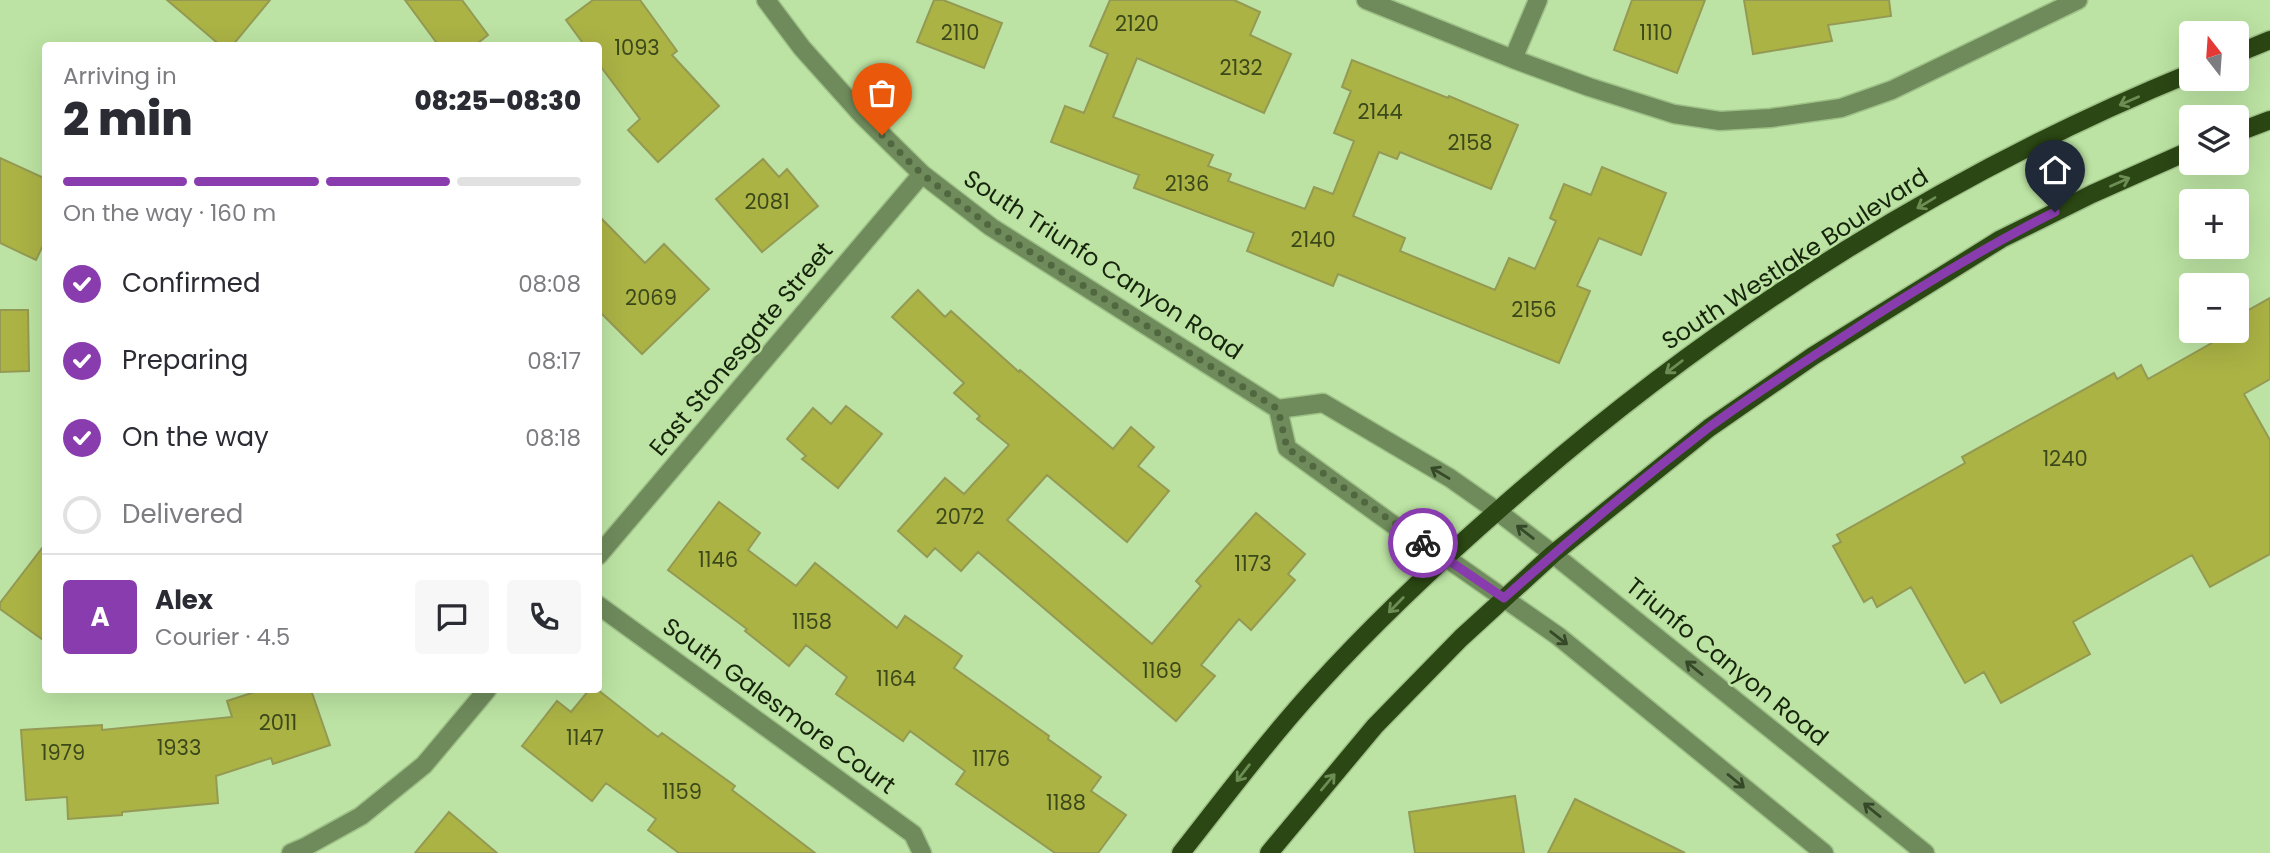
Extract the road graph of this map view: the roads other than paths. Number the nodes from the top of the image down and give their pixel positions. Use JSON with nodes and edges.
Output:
{"nodes":[{"id":1,"x":766,"y":0,"type":"edge"},
{"id":2,"x":1366,"y":0,"type":"edge"},
{"id":3,"x":1538,"y":0,"type":"edge"},
{"id":4,"x":2078,"y":0,"type":"edge"},
{"id":5,"x":2270,"y":40,"type":"edge"},
{"id":6,"x":2249,"y":49,"type":"edge"},
{"id":7,"x":1513,"y":59,"type":"junction"},
{"id":8,"x":2179,"y":78,"type":"edge"},
{"id":9,"x":2270,"y":120,"type":"edge"},
{"id":10,"x":2249,"y":128,"type":"edge"},
{"id":11,"x":2179,"y":155,"type":"edge"},
{"id":12,"x":922,"y":174,"type":"junction"},
{"id":13,"x":1278,"y":409,"type":"junction"},
{"id":14,"x":1497,"y":511,"type":"junction"},
{"id":15,"x":602,"y":551,"type":"edge"},
{"id":16,"x":1553,"y":554,"type":"junction"},
{"id":17,"x":1445,"y":557,"type":"junction"},
{"id":18,"x":1504,"y":598,"type":"junction"},
{"id":19,"x":602,"y":609,"type":"edge"},
{"id":20,"x":484,"y":693,"type":"edge"},
{"id":21,"x":301,"y":851,"type":"edge"},
{"id":22,"x":922,"y":853,"type":"edge"},
{"id":23,"x":1181,"y":853,"type":"edge"},
{"id":24,"x":1269,"y":853,"type":"edge"},
{"id":25,"x":1824,"y":853,"type":"edge"},
{"id":26,"x":1925,"y":853,"type":"edge"}],
"edges":[{"from":1,"to":12,"type":"street","name":"South Triunfo Canyon Road"},
{"from":2,"to":7,"type":"street"},
{"from":3,"to":7,"type":"street"},
{"from":4,"to":7,"type":"street"},
{"from":5,"to":6,"type":"main road"},
{"from":8,"to":14,"type":"main road","name":"South Westlake Boulevard","one_way":true},
{"from":9,"to":10,"type":"main road"},
{"from":16,"to":11,"type":"main road","one_way":true},
{"from":12,"to":13,"type":"street","name":"South Triunfo Canyon Road"},
{"from":12,"to":15,"type":"street","name":"East Stonesgate Street"},
{"from":14,"to":13,"type":"street","one_way":true},
{"from":13,"to":17,"type":"street"},
{"from":16,"to":14,"type":"street","name":"Triunfo Canyon Road","one_way":true},
{"from":14,"to":17,"type":"main road","name":"South Westlake Boulevard"},
{"from":16,"to":18,"type":"main road"},
{"from":26,"to":16,"type":"street","name":"Triunfo Canyon Road","one_way":true},
{"from":17,"to":18,"type":"street"},
{"from":17,"to":23,"type":"main road","name":"South Westlake Boulevard","one_way":true},
{"from":24,"to":18,"type":"main road","one_way":true},
{"from":18,"to":25,"type":"street","one_way":true},
{"from":19,"to":22,"type":"street","name":"South Galesmore Court"},
{"from":20,"to":21,"type":"street"}]}
